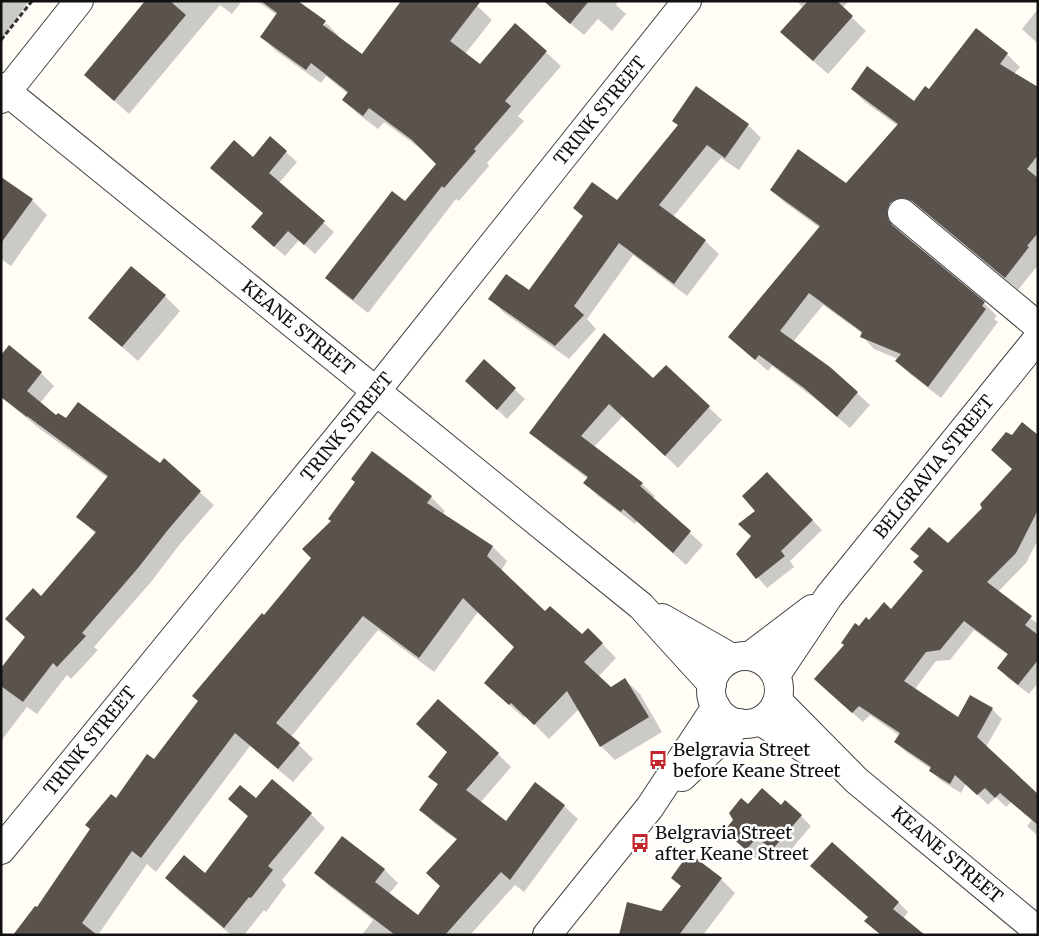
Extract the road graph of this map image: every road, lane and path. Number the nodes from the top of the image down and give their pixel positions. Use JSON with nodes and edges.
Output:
{"nodes":[{"id":1,"x":32,"y":1,"type":"edge"},
{"id":2,"x":79,"y":1,"type":"edge"},
{"id":3,"x":687,"y":1,"type":"edge"},
{"id":4,"x":1,"y":40,"type":"edge"},
{"id":5,"x":3,"y":93,"type":"edge"},
{"id":6,"x":902,"y":213,"type":"dead end"},
{"id":7,"x":1038,"y":326,"type":"edge"},
{"id":8,"x":1038,"y":338,"type":"edge"},
{"id":9,"x":376,"y":391,"type":"junction"},
{"id":10,"x":830,"y":596,"type":"junction"},
{"id":11,"x":641,"y":606,"type":"junction"},
{"id":12,"x":741,"y":657,"type":"junction"},
{"id":13,"x":777,"y":688,"type":"junction"},
{"id":14,"x":714,"y":696,"type":"junction"},
{"id":15,"x":749,"y":722,"type":"junction"},
{"id":16,"x":856,"y":780,"type":"junction"},
{"id":17,"x":650,"y":807,"type":"junction"},
{"id":18,"x":1,"y":850,"type":"edge"},
{"id":19,"x":1038,"y":931,"type":"edge"},
{"id":20,"x":547,"y":935,"type":"edge"}],
"edges":[{"from":1,"to":4,"type":"path"},
{"from":2,"to":5,"type":"street"},
{"from":3,"to":9,"type":"street","name":"TRINK STREET"},
{"from":5,"to":9,"type":"street","name":"KEANE STREET"},
{"from":6,"to":7,"type":"street"},
{"from":8,"to":10,"type":"street","name":"BELGRAVIA STREET"},
{"from":9,"to":11,"type":"street","name":"KEANE STREET"},
{"from":9,"to":18,"type":"street","name":"TRINK STREET"},
{"from":10,"to":12,"type":"street","name":"BELGRAVIA STREET"},
{"from":10,"to":13,"type":"street","name":"BELGRAVIA STREET"},
{"from":11,"to":12,"type":"street","name":"KEANE STREET"},
{"from":11,"to":14,"type":"street","name":"KEANE STREET"},
{"from":12,"to":13,"type":"street"},
{"from":12,"to":14,"type":"street"},
{"from":13,"to":15,"type":"street"},
{"from":13,"to":16,"type":"street","name":"KEANE STREET"},
{"from":14,"to":15,"type":"street"},
{"from":14,"to":17,"type":"street"},
{"from":15,"to":16,"type":"street","name":"KEANE STREET"},
{"from":15,"to":17,"type":"street"},
{"from":16,"to":19,"type":"street","name":"KEANE STREET"},
{"from":17,"to":20,"type":"street"}]}
